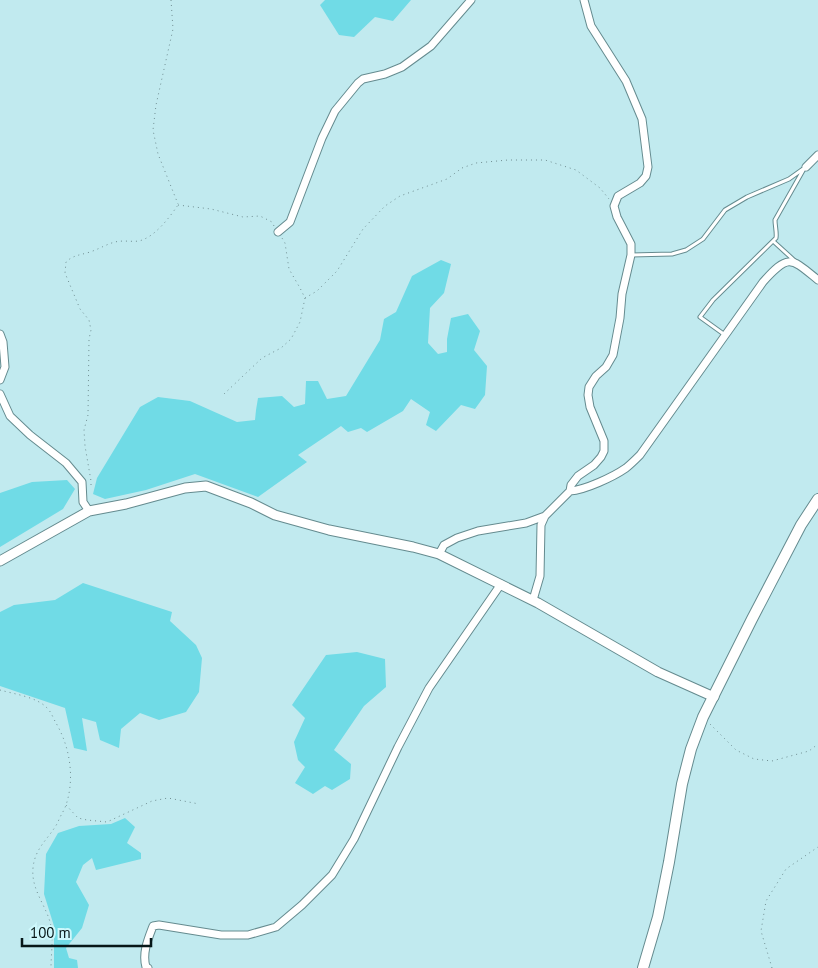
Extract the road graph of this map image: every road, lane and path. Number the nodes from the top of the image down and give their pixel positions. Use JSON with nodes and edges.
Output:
{"nodes":[{"id":1,"x":171,"y":0,"type":"edge"},
{"id":2,"x":471,"y":0,"type":"edge"},
{"id":3,"x":584,"y":0,"type":"edge"},
{"id":4,"x":818,"y":155,"type":"edge"},
{"id":5,"x":806,"y":167,"type":"junction"},
{"id":6,"x":178,"y":205,"type":"junction"},
{"id":7,"x":614,"y":206,"type":"junction"},
{"id":8,"x":278,"y":232,"type":"junction"},
{"id":9,"x":773,"y":240,"type":"junction"},
{"id":10,"x":631,"y":254,"type":"junction"},
{"id":11,"x":797,"y":263,"type":"junction"},
{"id":12,"x":818,"y":280,"type":"edge"},
{"id":13,"x":305,"y":298,"type":"junction"},
{"id":14,"x":0,"y":334,"type":"edge"},
{"id":15,"x":725,"y":335,"type":"junction"},
{"id":16,"x":0,"y":380,"type":"edge"},
{"id":17,"x":0,"y":394,"type":"edge"},
{"id":18,"x":224,"y":394,"type":"dead end"},
{"id":19,"x":570,"y":491,"type":"junction"},
{"id":20,"x":818,"y":499,"type":"edge"},
{"id":21,"x":83,"y":502,"type":"junction"},
{"id":22,"x":89,"y":510,"type":"junction"},
{"id":23,"x":545,"y":516,"type":"junction"},
{"id":24,"x":440,"y":554,"type":"junction"},
{"id":25,"x":0,"y":561,"type":"edge"},
{"id":26,"x":501,"y":584,"type":"junction"},
{"id":27,"x":533,"y":600,"type":"junction"},
{"id":28,"x":0,"y":690,"type":"edge"},
{"id":29,"x":714,"y":697,"type":"junction"},
{"id":30,"x":703,"y":717,"type":"junction"},
{"id":31,"x":818,"y":744,"type":"edge"},
{"id":32,"x":66,"y":804,"type":"junction"},
{"id":33,"x":199,"y":804,"type":"dead end"},
{"id":34,"x":818,"y":847,"type":"edge"},
{"id":35,"x":51,"y":968,"type":"edge"},
{"id":36,"x":148,"y":968,"type":"edge"},
{"id":37,"x":644,"y":968,"type":"edge"},
{"id":38,"x":772,"y":968,"type":"edge"}],
"edges":[{"from":1,"to":6,"type":"path"},
{"from":2,"to":8,"type":"street"},
{"from":3,"to":7,"type":"street"},
{"from":4,"to":5,"type":"street"},
{"from":5,"to":9,"type":"lane"},
{"from":5,"to":10,"type":"lane"},
{"from":6,"to":8,"type":"path"},
{"from":6,"to":21,"type":"path"},
{"from":7,"to":10,"type":"street"},
{"from":7,"to":13,"type":"path"},
{"from":8,"to":13,"type":"path"},
{"from":9,"to":11,"type":"lane"},
{"from":9,"to":15,"type":"lane"},
{"from":10,"to":19,"type":"street"},
{"from":11,"to":12,"type":"street"},
{"from":11,"to":15,"type":"street"},
{"from":13,"to":18,"type":"path"},
{"from":14,"to":16,"type":"street"},
{"from":15,"to":19,"type":"street"},
{"from":17,"to":21,"type":"street"},
{"from":19,"to":23,"type":"street"},
{"from":20,"to":29,"type":"main road"},
{"from":21,"to":22,"type":"street"},
{"from":22,"to":24,"type":"street"},
{"from":22,"to":25,"type":"street"},
{"from":23,"to":24,"type":"street"},
{"from":23,"to":27,"type":"street"},
{"from":24,"to":26,"type":"street"},
{"from":26,"to":27,"type":"street"},
{"from":26,"to":36,"type":"street"},
{"from":27,"to":29,"type":"street"},
{"from":28,"to":32,"type":"path"},
{"from":29,"to":30,"type":"main road"},
{"from":30,"to":31,"type":"path"},
{"from":30,"to":37,"type":"main road"},
{"from":32,"to":33,"type":"path"},
{"from":32,"to":35,"type":"path"},
{"from":34,"to":38,"type":"path"}]}
